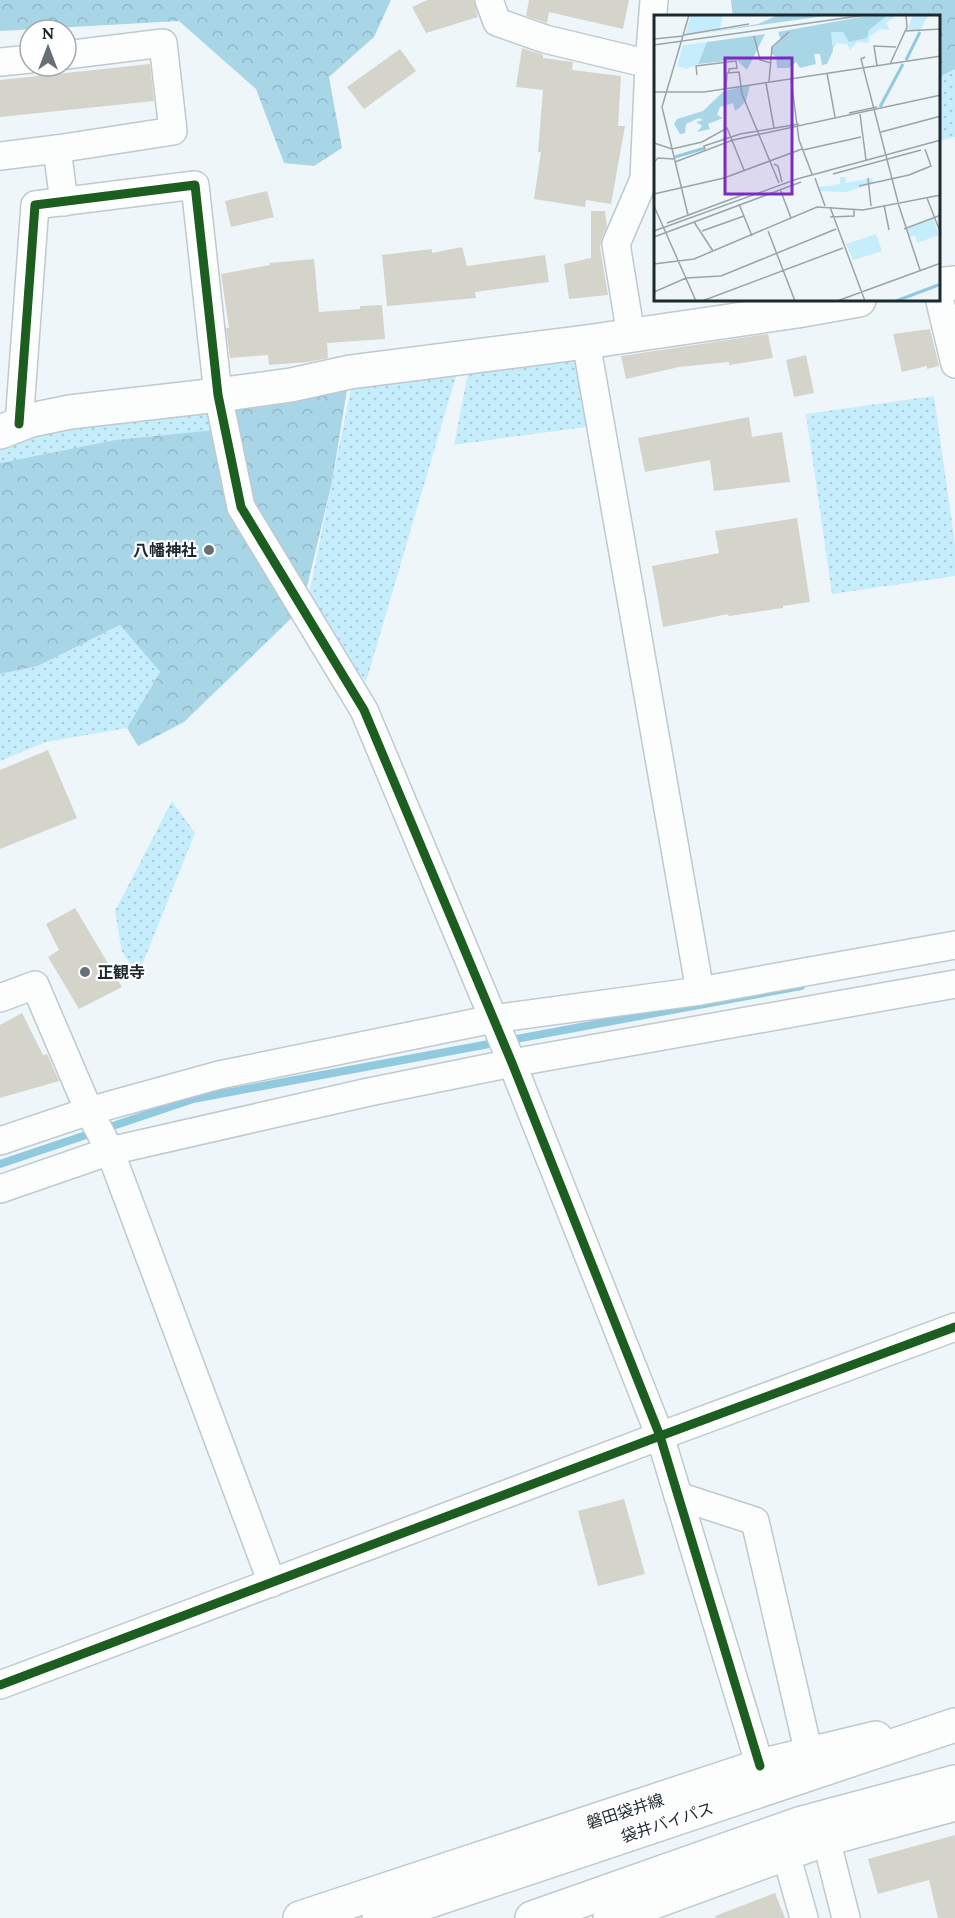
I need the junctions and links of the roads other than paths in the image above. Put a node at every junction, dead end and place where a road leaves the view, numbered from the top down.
1 (489, 0) edge
2 (654, 0) edge
3 (78, 54) edge
4 (18, 60) edge
5 (0, 62) edge
6 (649, 64) junction
7 (57, 149) junction
8 (0, 156) edge
9 (64, 202) junction
10 (955, 283) edge
11 (940, 285) edge
12 (940, 297) edge
13 (847, 302) edge
14 (631, 335) junction
15 (586, 342) junction
16 (955, 364) edge
17 (218, 395) junction
18 (9, 428) edge
19 (955, 945) edge
20 (955, 984) edge
21 (700, 992) junction
22 (0, 998) edge
23 (502, 1039) junction
24 (91, 1115) junction
25 (0, 1141) edge
26 (108, 1147) junction
27 (0, 1189) edge
28 (955, 1328) edge
29 (660, 1436) junction
30 (678, 1496) junction
31 (272, 1583) junction
32 (0, 1685) edge
33 (955, 1718) edge
34 (955, 1725) edge
35 (809, 1754) junction
36 (760, 1766) junction
37 (955, 1782) edge
38 (955, 1804) edge
39 (826, 1839) junction
40 (786, 1854) junction
41 (300, 1918) edge
42 (379, 1918) edge
43 (532, 1918) edge
44 (610, 1918) edge
45 (804, 1918) edge
46 (846, 1918) edge

1 - 6 street
2 - 6 street
3 - 7 street
4 - 5 street
6 - 14 street
7 - 8 street
7 - 9 street
9 - 17 street
9 - 18 street
10 - 11 main road
12 - 16 street
13 - 14 main road
14 - 15 main road
15 - 17 main road
15 - 21 street
17 - 18 main road
17 - 23 street
19 - 21 street
20 - 23 street
21 - 23 street
22 - 24 street
23 - 24 street
23 - 26 street
23 - 29 street
24 - 25 street
24 - 26 street
26 - 27 street
26 - 31 street
28 - 29 street
29 - 30 street
29 - 31 street
30 - 35 street
30 - 36 street
31 - 32 street
33 - 35 main road, 磐田袋井線
34 - 42 main road, 袋井バイパス
35 - 36 main road, 磐田袋井線
36 - 41 main road, 磐田袋井線
37 - 43 main road
38 - 39 main road
39 - 40 main road
39 - 46 street
40 - 44 main road
40 - 45 street

